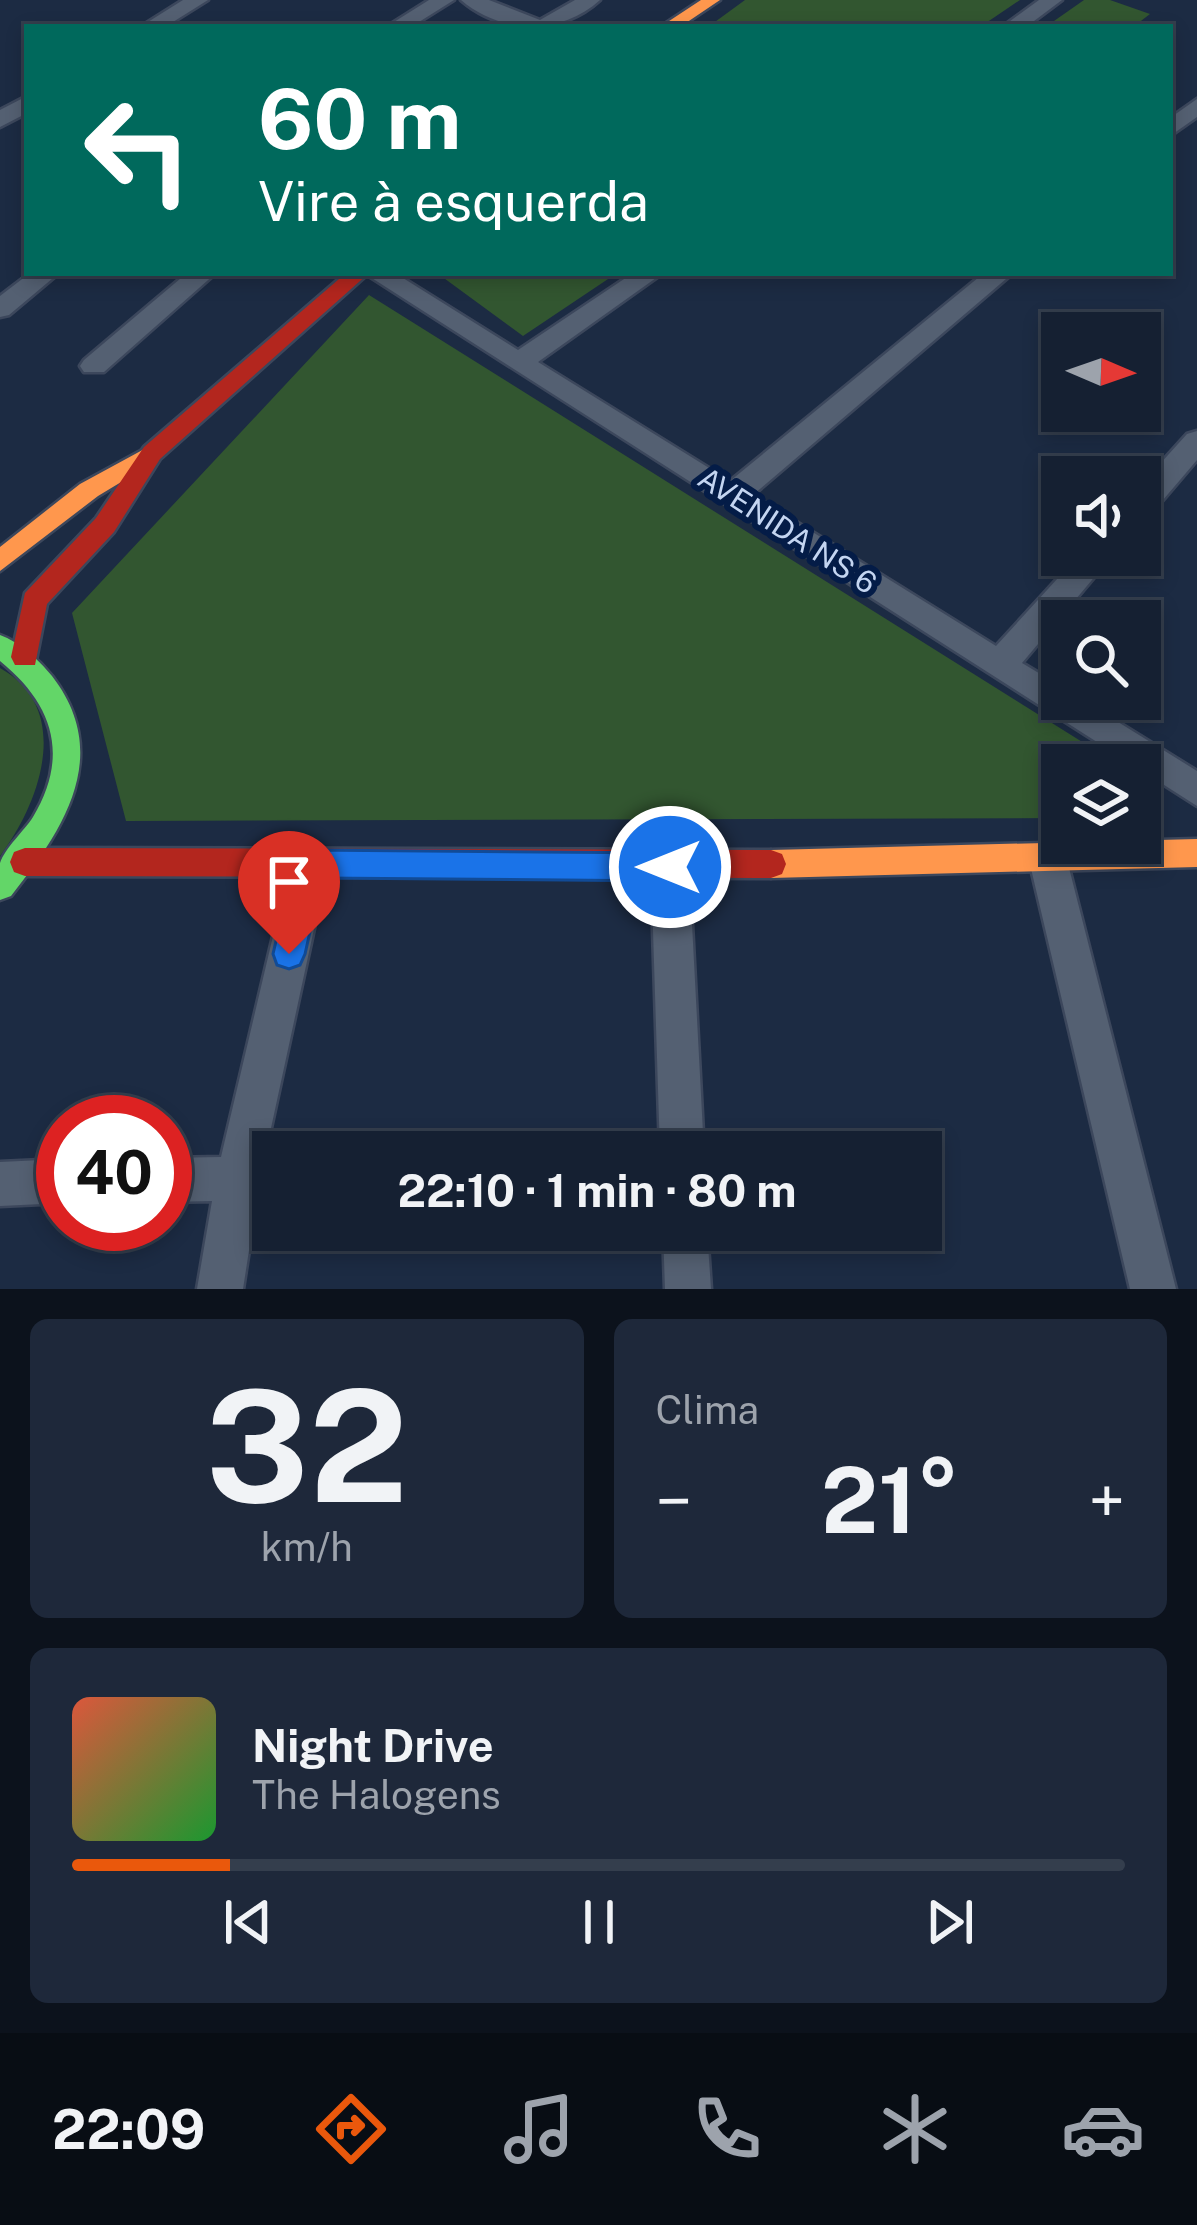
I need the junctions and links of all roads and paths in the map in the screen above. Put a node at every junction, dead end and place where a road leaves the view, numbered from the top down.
1 (444, 0) edge
2 (471, 0) edge
3 (590, 0) edge
4 (712, 0) edge
5 (1052, 0) edge
6 (182, 3) edge
7 (154, 24) edge
8 (402, 24) edge
9 (532, 24) edge
10 (546, 24) edge
11 (673, 24) edge
12 (1016, 24) edge
13 (1197, 106) edge
14 (1173, 126) edge
15 (42, 276) edge
16 (199, 276) edge
17 (356, 276) edge
18 (382, 276) edge
19 (646, 276) edge
20 (996, 276) edge
21 (0, 309) edge
22 (520, 361) junction
23 (94, 366) dead end
24 (1197, 441) edge
25 (152, 453) junction
26 (1161, 482) edge
27 (733, 495) junction
28 (0, 561) edge
29 (1078, 576) edge
30 (13, 651) edge
31 (1000, 665) junction
32 (1197, 790) edge
33 (1197, 853) edge
34 (1161, 855) edge
35 (1041, 860) edge
36 (25, 862) junction
37 (309, 864) junction
38 (1049, 864) edge
39 (670, 867) junction
40 (0, 886) edge
41 (681, 1131) edge
42 (238, 1179) junction
43 (192, 1180) edge
44 (36, 1182) edge
45 (0, 1184) edge
46 (687, 1251) edge
47 (220, 1289) edge
48 (688, 1289) edge
49 (1153, 1289) edge

1 - 8 street
2 - 9 street
3 - 10 street
4 - 11 street
5 - 12 street
6 - 7 street
13 - 14 street
15 - 21 street
16 - 23 street
17 - 25 street
18 - 22 street, AVENIDA NS 6
19 - 22 street
20 - 27 street
22 - 27 street, AVENIDA NS 6
24 - 26 street
25 - 28 street
25 - 30 street
27 - 31 street, AVENIDA NS 6
29 - 31 street
30 - 36 street
31 - 32 street, AVENIDA NS 6
33 - 34 street
35 - 39 street
36 - 37 street
36 - 40 street
37 - 39 street
37 - 42 street
38 - 49 street
39 - 41 street
42 - 43 street
42 - 47 street
44 - 45 street
46 - 48 street

